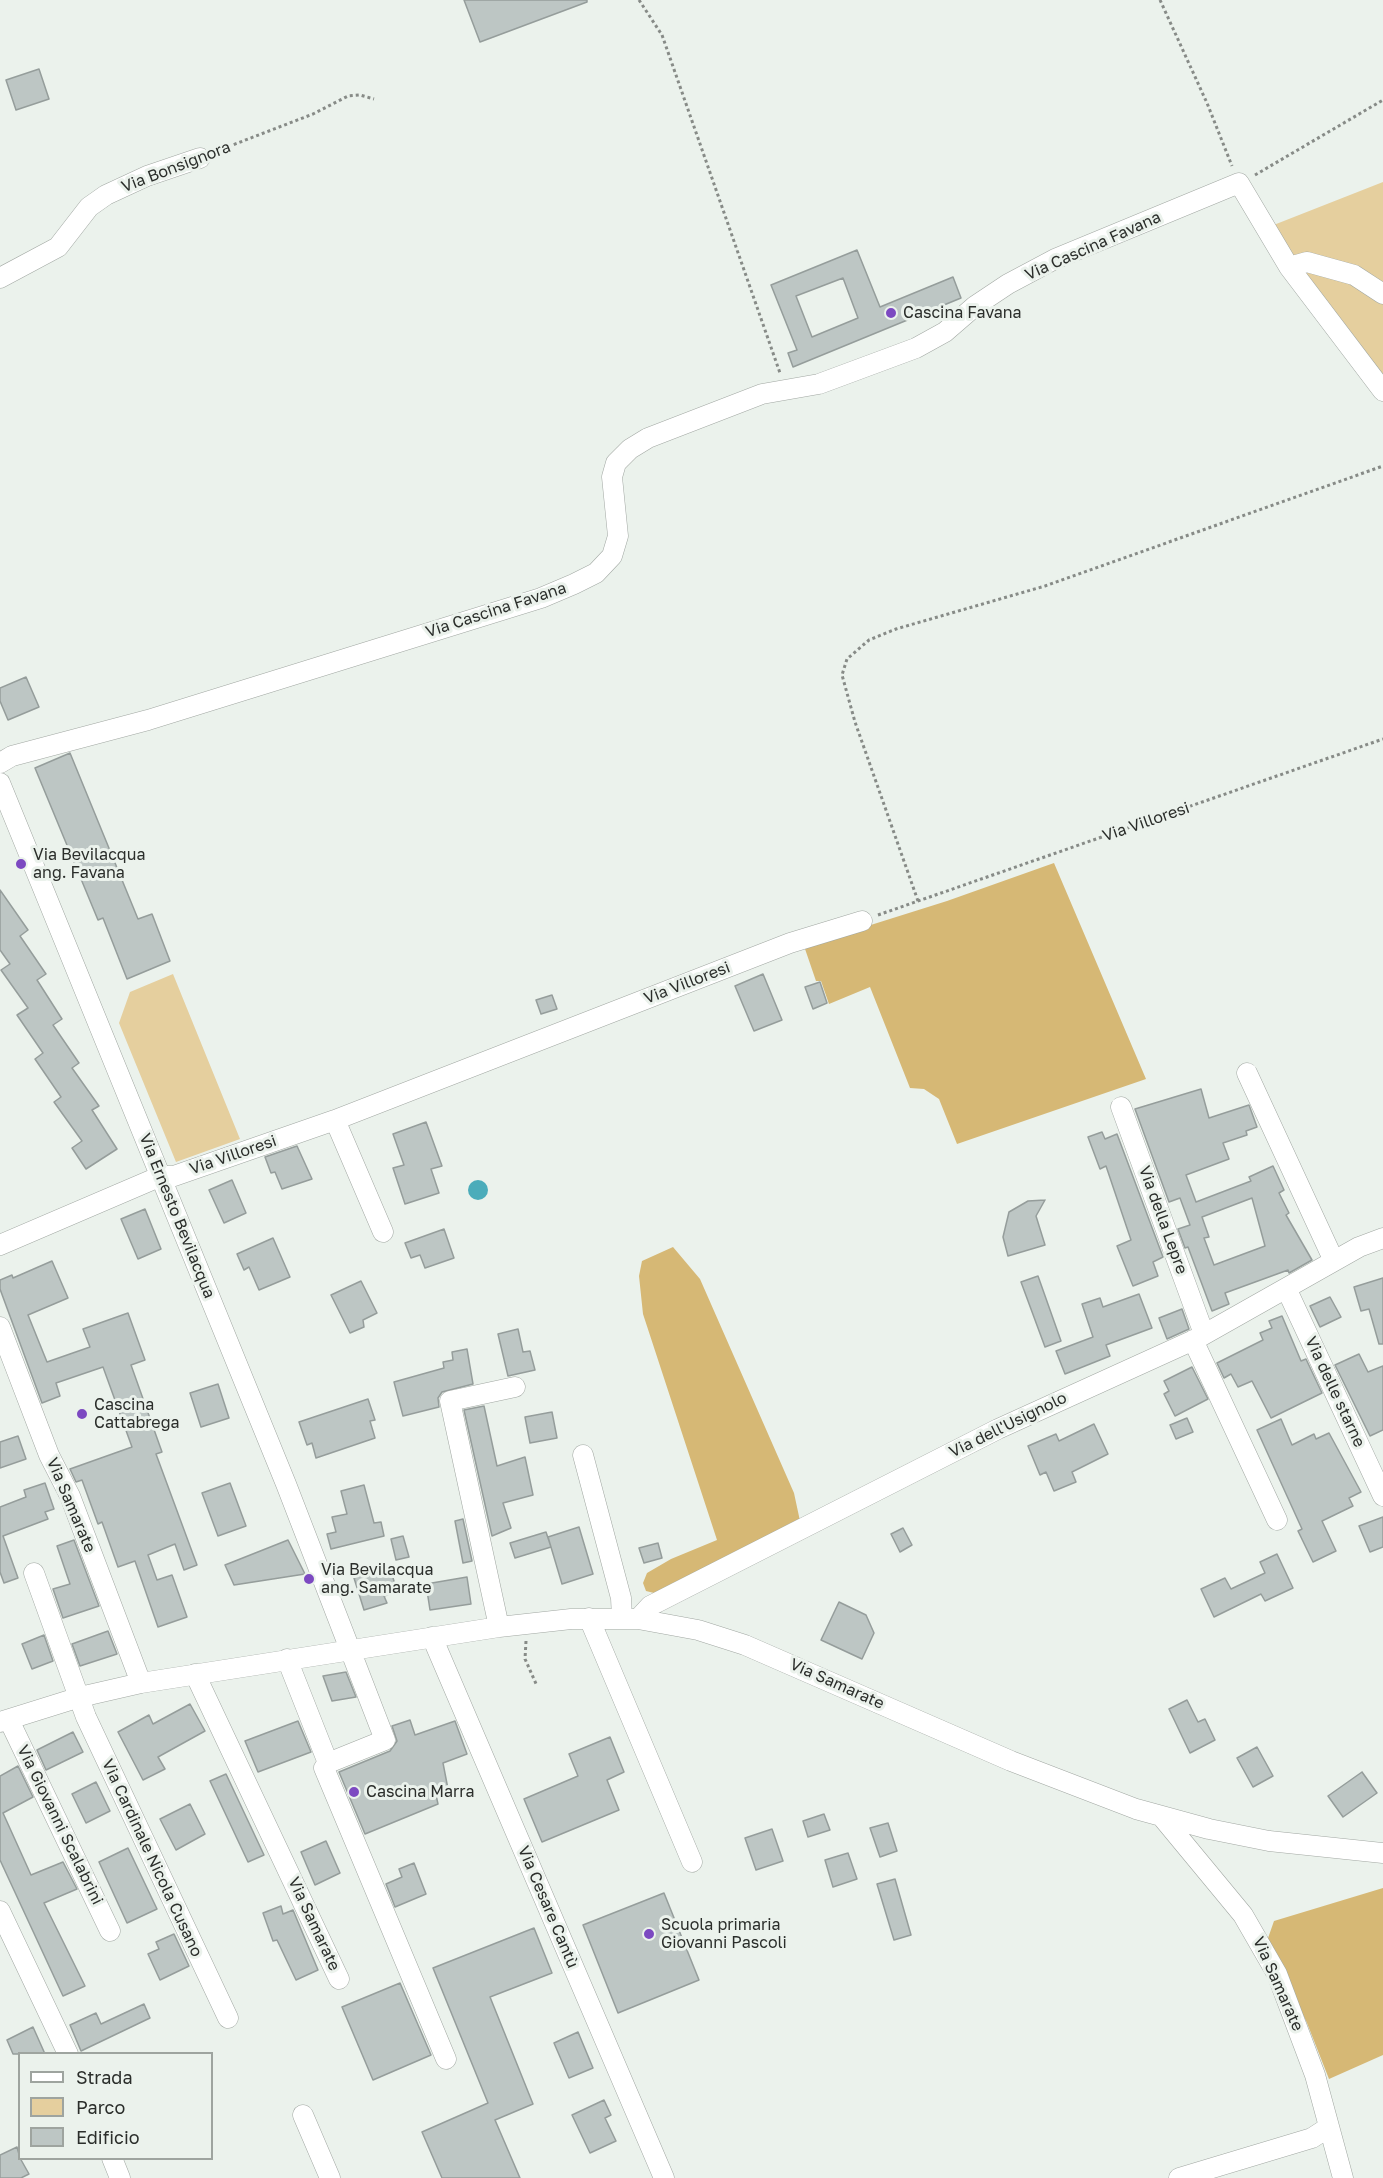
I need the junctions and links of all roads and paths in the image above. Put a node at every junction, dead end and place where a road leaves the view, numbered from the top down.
1 (639, 0) edge
2 (1160, 0) edge
3 (374, 99) dead end
4 (1383, 100) edge
5 (200, 158) joint
6 (1239, 183) junction
7 (1289, 267) junction
8 (0, 278) edge
9 (1383, 294) edge
10 (785, 389) junction
11 (1383, 391) edge
12 (1383, 466) edge
13 (1383, 739) edge
14 (0, 763) edge
15 (0, 783) edge
16 (918, 901) junction
17 (862, 921) joint
18 (1247, 1073) dead end
19 (1121, 1107) dead end
20 (335, 1120) junction
21 (160, 1176) junction
22 (383, 1232) dead end
23 (1383, 1238) edge
24 (0, 1245) edge
25 (1334, 1261) junction
26 (1286, 1288) junction
27 (0, 1327) edge
28 (1199, 1337) junction
29 (515, 1387) dead end
30 (583, 1455) dead end
31 (1383, 1496) edge
32 (1277, 1520) dead end
33 (34, 1574) dead end
34 (589, 1618) junction
35 (630, 1618) junction
36 (499, 1627) junction
37 (526, 1636) dead end
38 (432, 1637) junction
39 (351, 1650) junction
40 (287, 1659) junction
41 (195, 1674) junction
42 (141, 1683) junction
43 (537, 1686) dead end
44 (80, 1697) junction
45 (4, 1721) edge
46 (328, 1763) junction
47 (1162, 1817) junction
48 (1383, 1853) edge
49 (692, 1862) dead end
50 (0, 1911) edge
51 (110, 1931) dead end
52 (339, 1980) dead end
53 (228, 2018) dead end
54 (67, 2052) edge
55 (446, 2059) dead end
56 (303, 2115) dead end
57 (1329, 2127) junction
58 (113, 2160) edge
59 (120, 2178) edge
60 (330, 2178) edge
61 (664, 2178) edge
62 (1179, 2178) edge
63 (1342, 2178) edge

1 - 10 path
2 - 6 path
3 - 5 path, Via Bonsignora
4 - 6 path
5 - 8 street, Via Bonsignora
6 - 7 street
6 - 10 street, Via Cascina Favana
7 - 9 street
7 - 11 street
10 - 14 street, Via Cascina Favana
12 - 16 path
13 - 16 path, Via Villoresi
15 - 21 street, Via Ernesto Bevilacqua
16 - 17 path, Via Villoresi
17 - 20 street, Via Villoresi
18 - 25 street
19 - 28 street, Via della Lepre
20 - 21 street, Via Villoresi
20 - 22 street
21 - 24 street, Via Villoresi
21 - 39 street, Via Ernesto Bevilacqua
23 - 25 street, Via dell'Usignolo
25 - 26 street, Via dell'Usignolo
26 - 28 street, Via dell'Usignolo
26 - 31 street, Via delle starne
27 - 42 street, Via Samarate
28 - 32 street, Via della Lepre
28 - 35 street, Via dell'Usignolo
29 - 36 street
30 - 35 street
33 - 44 street
34 - 35 street, Via Samarate
34 - 36 street, Via Samarate
34 - 49 street
35 - 47 street, Via Samarate
36 - 38 street, Via Samarate
37 - 43 path
38 - 39 street, Via Samarate
38 - 61 street, Via Cesare Cantù
39 - 40 street, Via Samarate
39 - 46 street, Via Ernesto Bevilacqua
40 - 41 street, Via Samarate
40 - 46 street
41 - 42 street, Via Samarate
41 - 52 street, Via Samarate
42 - 44 street, Via Samarate
44 - 45 street, Via Samarate
44 - 53 street, Via Cardinale Nicola Cusano
45 - 51 street, Via Giovanni Scalabrini
46 - 55 street
47 - 48 street, Via Samarate
47 - 57 street, Via Samarate
50 - 54 street
56 - 60 street
57 - 62 street
57 - 63 street, Via Samarate
58 - 59 street

